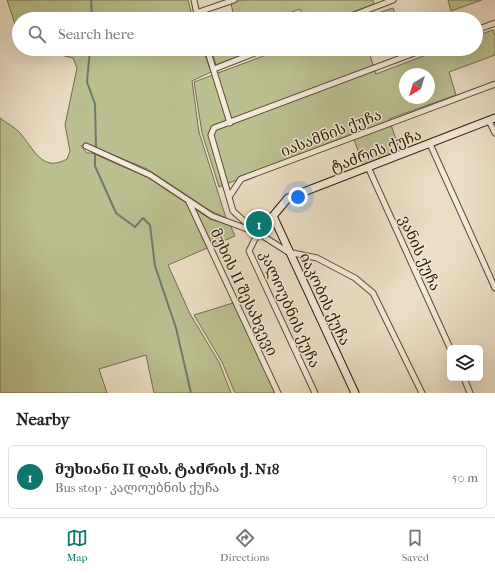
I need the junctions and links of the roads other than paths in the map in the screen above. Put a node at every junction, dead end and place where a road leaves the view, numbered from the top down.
1 (194, 0) edge
2 (234, 0) edge
3 (393, 0) edge
4 (196, 12) edge
5 (199, 12) edge
6 (362, 12) edge
7 (495, 23) edge
8 (483, 27) edge
9 (210, 56) edge
10 (246, 56) edge
11 (407, 56) edge
12 (214, 68) junction
13 (495, 84) edge
14 (492, 119) edge
15 (230, 123) junction
16 (495, 133) edge
17 (430, 144) junction
18 (86, 146) dead end
19 (368, 167) junction
20 (229, 197) junction
21 (189, 202) junction
22 (273, 216) junction
23 (258, 233) junction
24 (288, 252) junction
25 (495, 288) edge
26 (449, 345) edge
27 (465, 381) edge
28 (278, 393) edge
29 (315, 393) edge
30 (356, 393) edge
31 (422, 393) edge
32 (470, 393) edge

1 - 4 street
2 - 5 street
3 - 6 street
7 - 8 street
9 - 12 street
10 - 12 street
11 - 15 street
12 - 15 street
13 - 20 street, იასამნის ქუჩა
14 - 16 street
14 - 17 street, ტაძრის ქუჩა
15 - 20 street
17 - 19 street, ტაძრის ქუჩა
17 - 25 street
18 - 21 street
19 - 22 street, ტაძრის ქუჩა
19 - 26 street, ვანის ქუჩა
20 - 23 street
21 - 23 street
21 - 28 street, მუხის II შესახვევი
22 - 23 street, კალოუბნის ქუჩა
22 - 24 street, იაკობის ქუჩა
23 - 24 street
23 - 29 street, კალოუბნის ქუჩა
24 - 30 street, იაკობის ქუჩა
24 - 31 street
27 - 32 street

